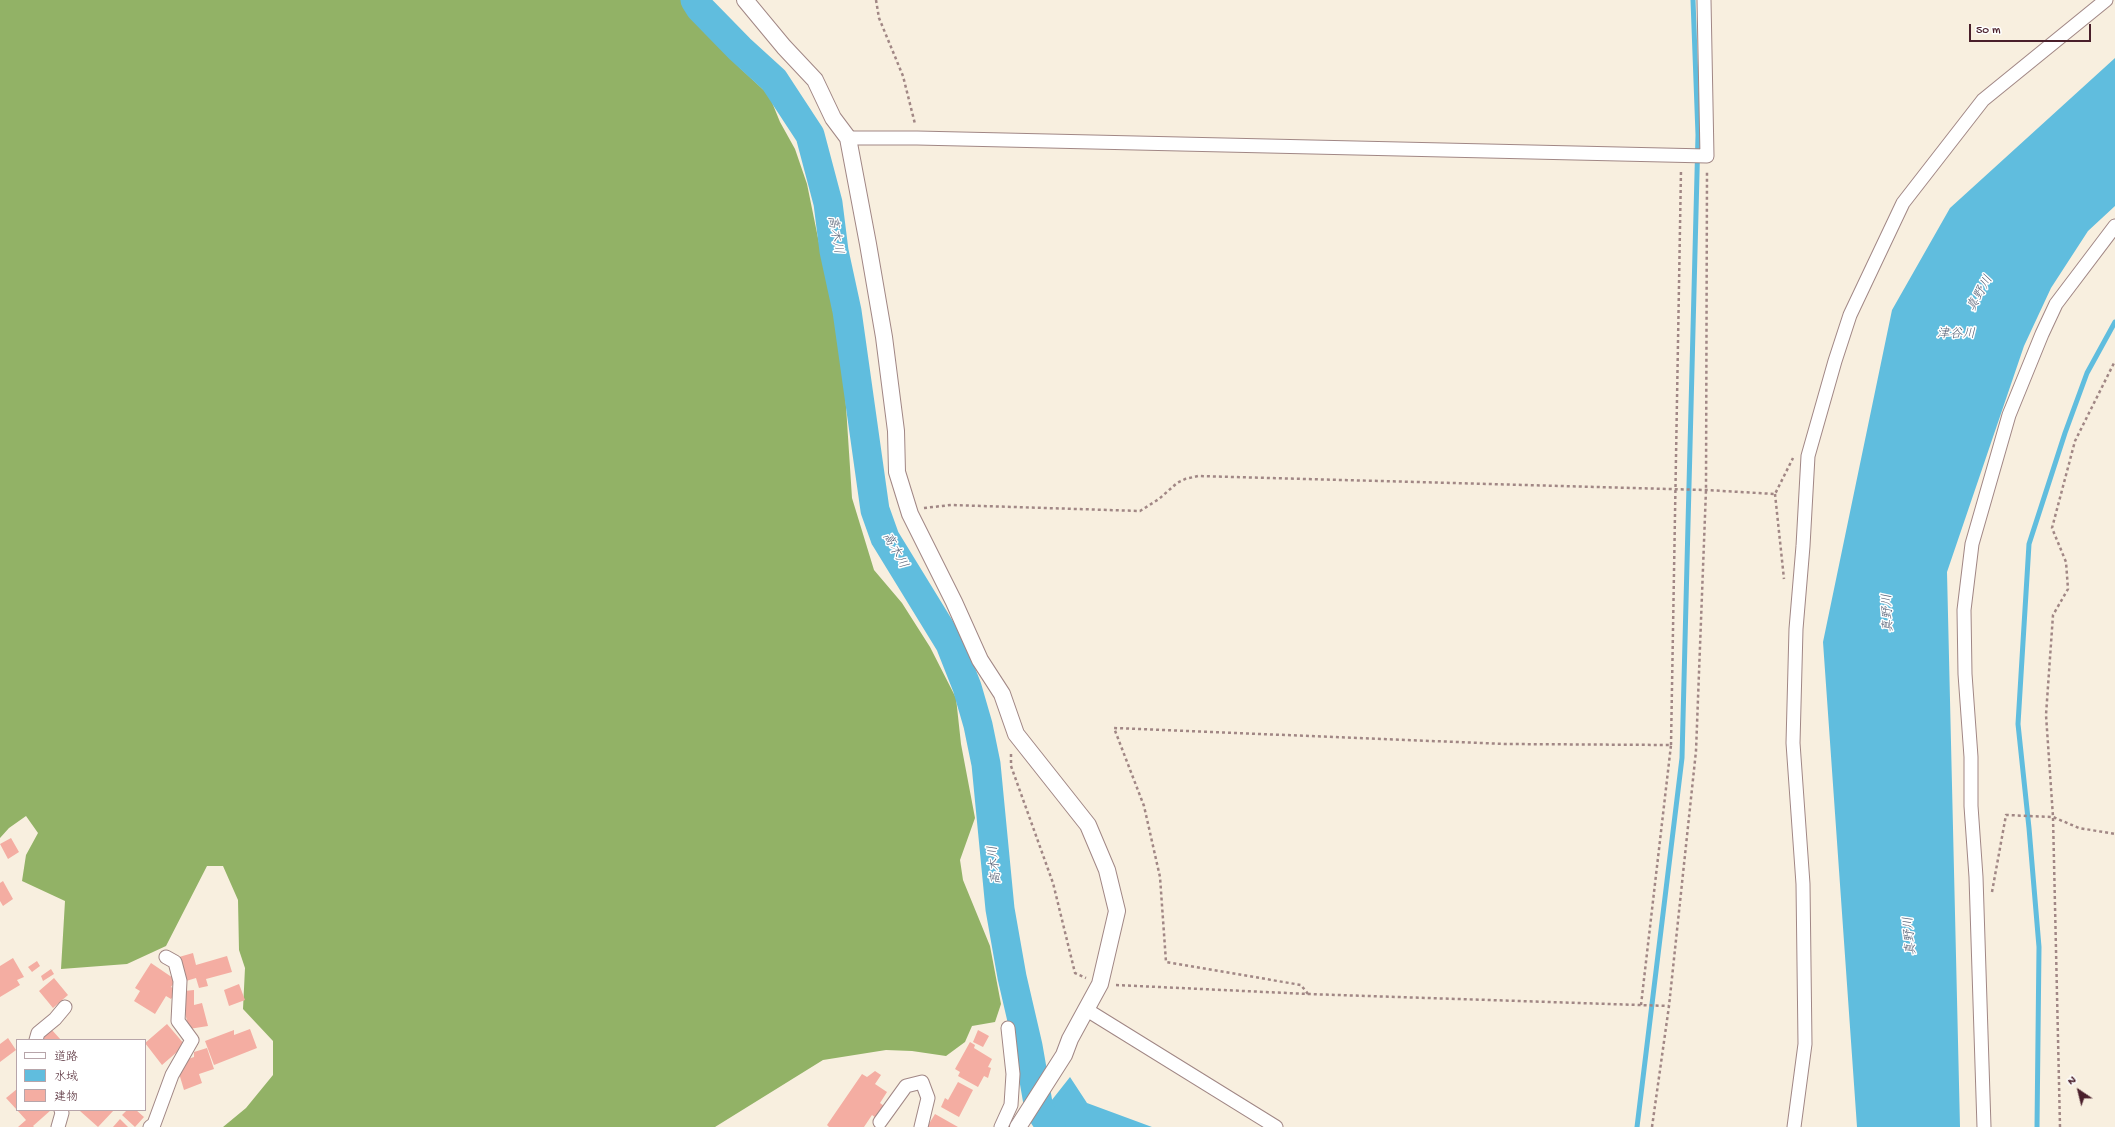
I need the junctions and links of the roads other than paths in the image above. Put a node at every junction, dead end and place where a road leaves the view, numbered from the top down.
1 (745, 0) edge
2 (1704, 0) edge
3 (2106, 0) edge
4 (848, 138) junction
5 (2115, 226) edge
6 (166, 957) dead end
7 (65, 1007) dead end
8 (1087, 1010) junction
9 (1008, 1028) dead end
10 (36, 1039) edge
11 (61, 1111) edge
12 (880, 1122) dead end
13 (58, 1127) edge
14 (150, 1127) edge
15 (921, 1127) edge
16 (1001, 1127) edge
17 (1018, 1127) edge
18 (1276, 1127) edge
19 (1794, 1127) edge
20 (1984, 1127) edge

1 - 4 street
2 - 4 street
3 - 19 street
4 - 8 street
5 - 20 street
6 - 14 street
7 - 10 street
8 - 17 street
8 - 18 street
9 - 16 street
11 - 13 street
12 - 15 street

